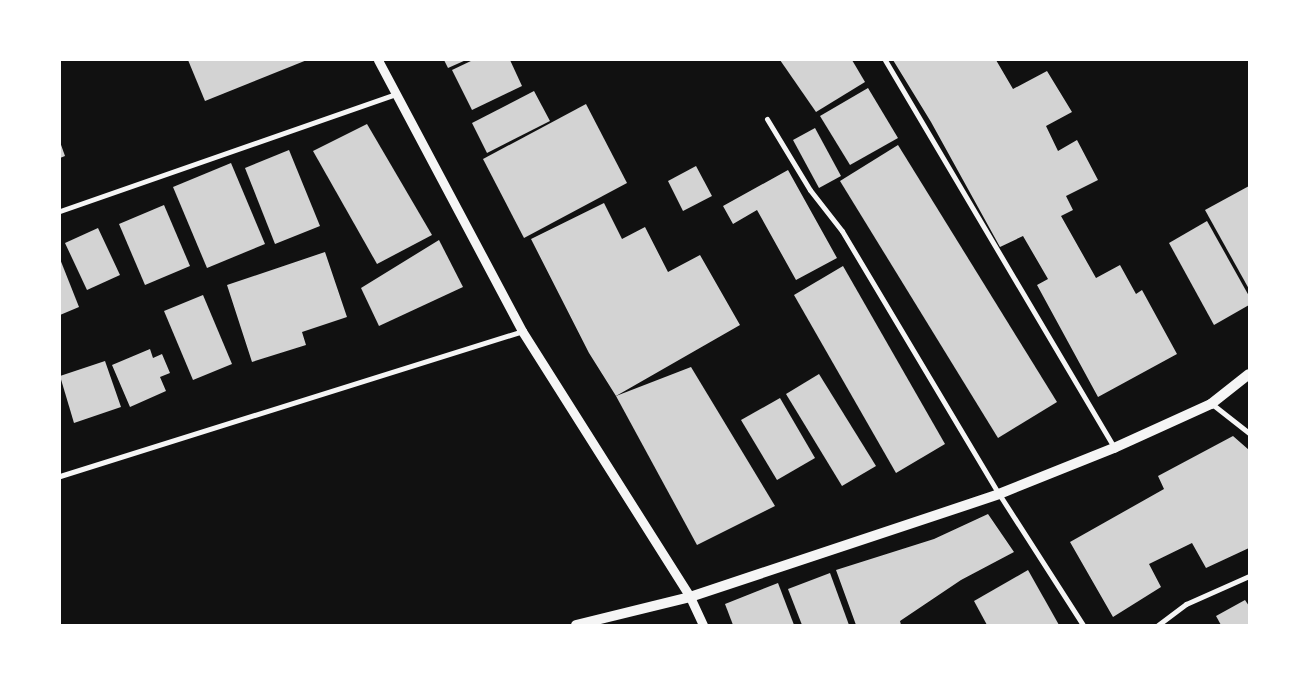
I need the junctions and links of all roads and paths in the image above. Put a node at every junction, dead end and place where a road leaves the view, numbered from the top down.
1 (378, 60) edge
2 (885, 60) edge
3 (397, 94) junction
4 (767, 119) dead end
5 (60, 211) edge
6 (522, 331) junction
7 (1249, 374) edge
8 (1211, 404) junction
9 (1249, 433) edge
10 (1114, 448) junction
11 (60, 476) edge
12 (999, 494) junction
13 (1249, 576) edge
14 (690, 597) junction
15 (576, 625) edge
16 (703, 625) edge
17 (1083, 625) edge
18 (1158, 625) edge

1 - 3 street
2 - 10 street
3 - 5 street
3 - 6 street
4 - 12 street
6 - 11 street
6 - 14 street
7 - 8 main road
8 - 9 street
8 - 10 main road
10 - 12 main road
12 - 14 main road
12 - 17 street
13 - 18 street
14 - 15 main road
14 - 16 street

